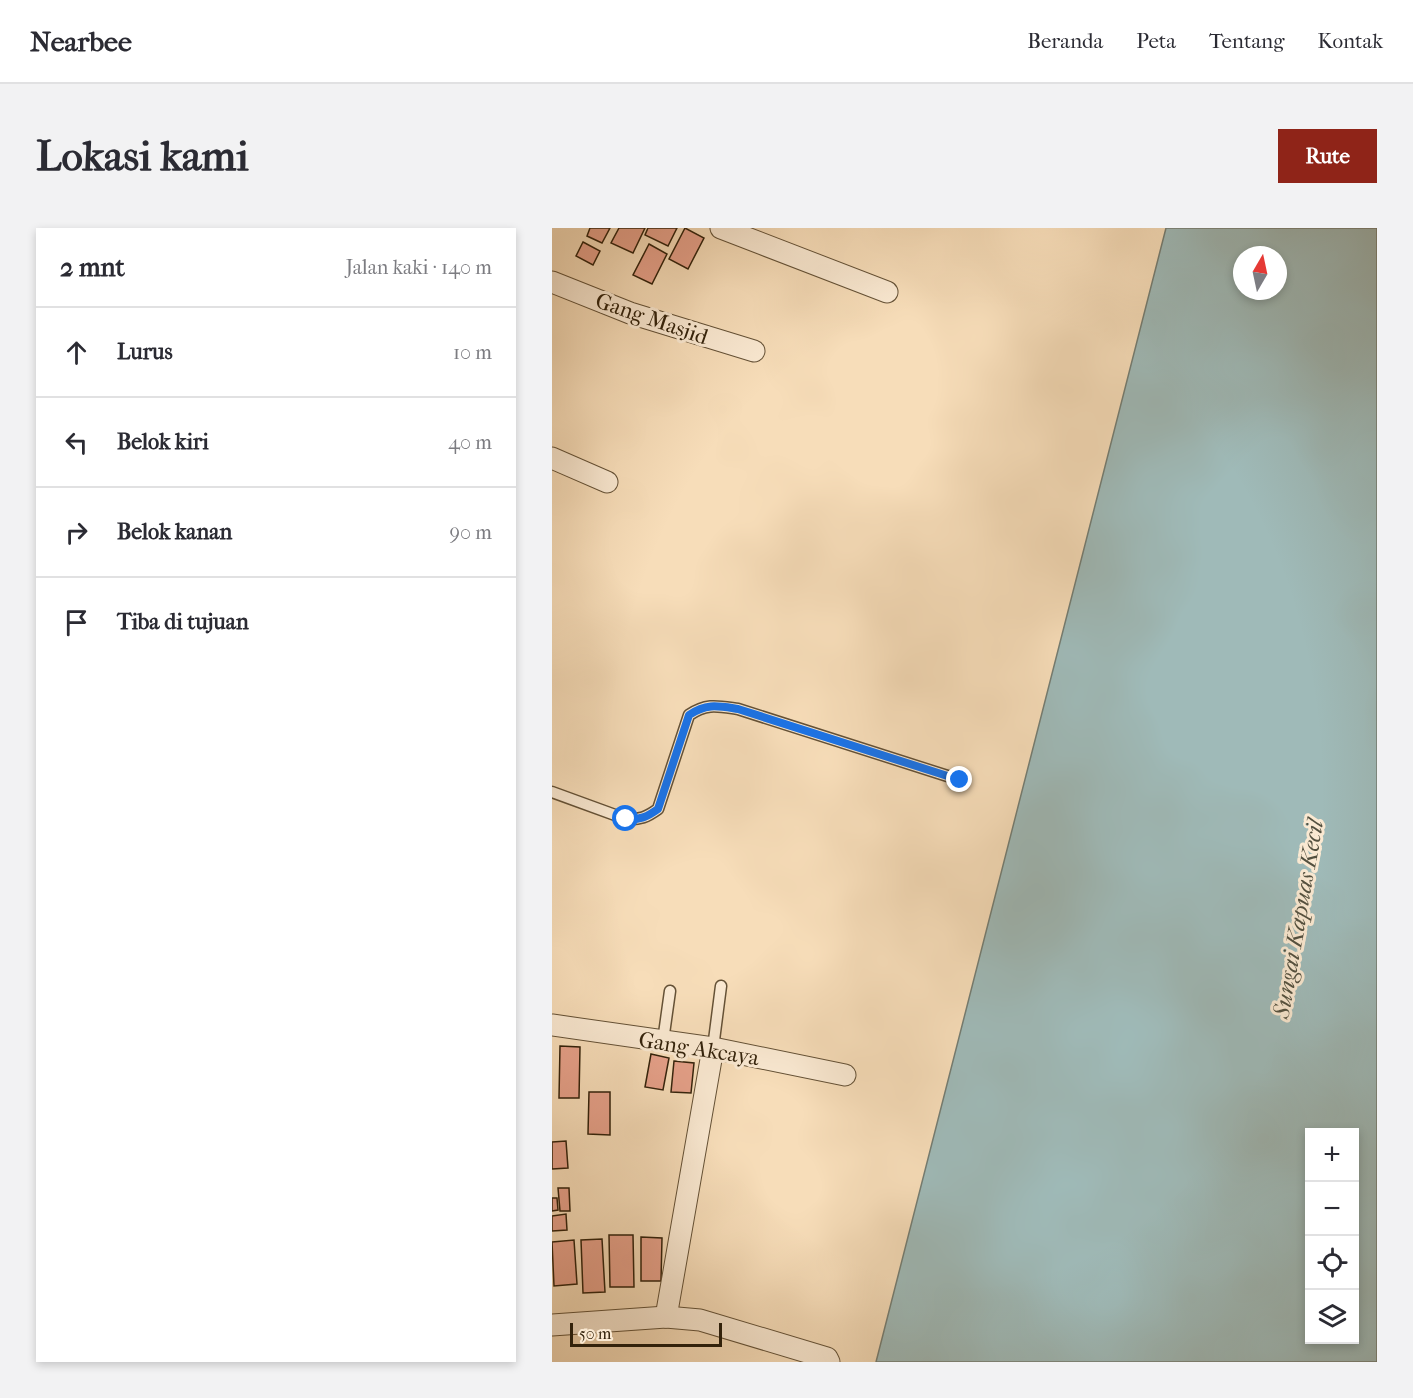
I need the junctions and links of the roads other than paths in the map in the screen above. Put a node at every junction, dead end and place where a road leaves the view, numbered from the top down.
1 (721, 228) edge
2 (552, 282) edge
3 (887, 292) dead end
4 (754, 351) dead end
5 (552, 458) edge
6 (607, 482) dead end
7 (960, 780) dead end
8 (552, 792) edge
9 (721, 986) dead end
10 (670, 991) dead end
11 (552, 1025) edge
12 (663, 1041) junction
13 (713, 1048) junction
14 (845, 1075) dead end
15 (666, 1317) junction
16 (552, 1325) edge
17 (829, 1362) edge

1 - 3 street
2 - 4 street, Gang Masjid
5 - 6 street
7 - 8 lane
9 - 13 lane
10 - 12 lane
11 - 12 street, Gang Akcaya
12 - 13 street, Gang Akcaya
13 - 14 street, Gang Akcaya
13 - 15 street
15 - 16 street
15 - 17 street

